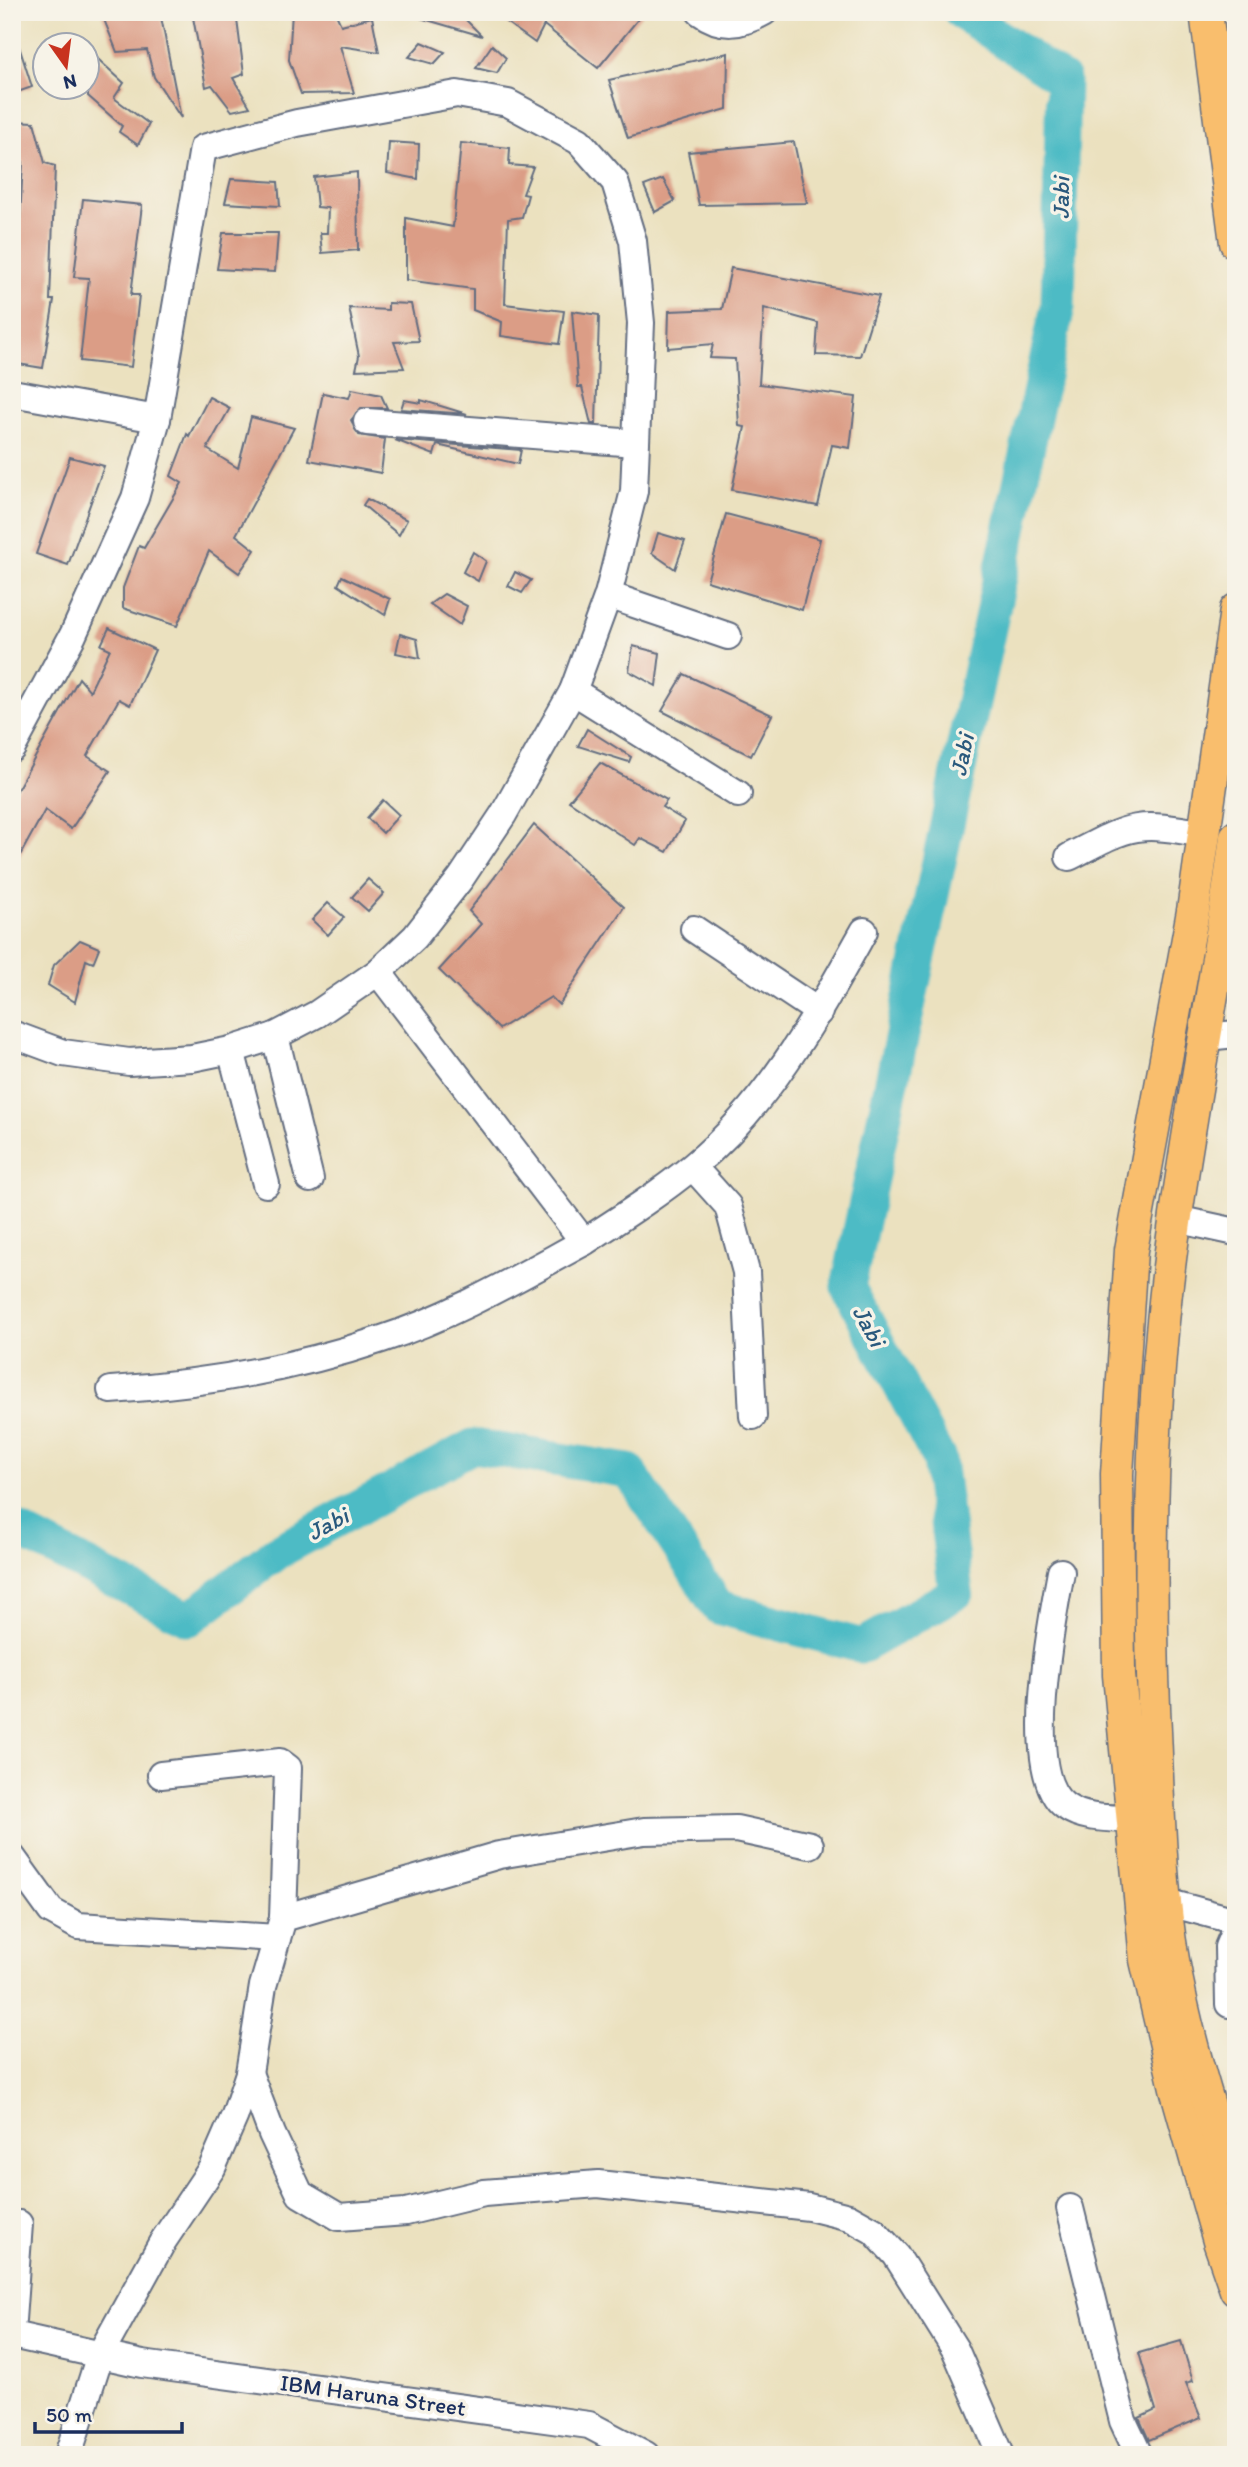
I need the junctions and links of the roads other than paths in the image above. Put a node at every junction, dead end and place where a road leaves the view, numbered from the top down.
1 (700, 12) edge
2 (764, 12) edge
3 (1206, 12) edge
4 (1236, 243) edge
5 (12, 393) edge
6 (157, 419) junction
7 (367, 422) dead end
8 (635, 443) junction
9 (608, 594) junction
10 (1236, 610) edge
11 (728, 636) dead end
12 (573, 691) junction
13 (12, 748) edge
14 (738, 794) dead end
15 (1204, 834) junction
16 (1236, 837) edge
17 (1069, 857) dead end
18 (694, 929) dead end
19 (864, 931) dead end
20 (379, 972) junction
21 (819, 1012) junction
22 (12, 1034) edge
23 (1221, 1035) edge
24 (275, 1036) junction
25 (231, 1051) junction
26 (693, 1167) junction
27 (310, 1179) dead end
28 (266, 1184) dead end
29 (1176, 1219) junction
30 (1236, 1232) edge
31 (584, 1242) junction
32 (111, 1390) dead end
33 (753, 1416) dead end
34 (1061, 1573) dead end
35 (161, 1775) dead end
36 (1133, 1819) junction
37 (810, 1845) dead end
38 (12, 1857) edge
39 (1157, 1896) junction
40 (1236, 1922) edge
41 (280, 1928) junction
42 (1236, 1928) edge
43 (1229, 2004) dead end
44 (249, 2073) junction
45 (1236, 2193) edge
46 (1070, 2208) dead end
47 (19, 2224) dead end
48 (1236, 2290) edge
49 (12, 2320) edge
50 (12, 2335) edge
51 (100, 2355) junction
52 (68, 2455) edge
53 (646, 2455) edge
54 (1001, 2455) edge
55 (1139, 2455) edge

1 - 2 street
3 - 4 main road
5 - 6 street
6 - 8 street
6 - 13 street
7 - 8 street
8 - 9 street
9 - 11 street
9 - 12 street
10 - 15 main road
12 - 14 street
12 - 20 street
15 - 17 street
15 - 36 main road
16 - 23 main road
18 - 21 street
19 - 21 street
20 - 24 street
20 - 31 street
21 - 26 street
22 - 25 street
23 - 29 main road
24 - 25 street
24 - 27 street
25 - 28 street
26 - 31 street
26 - 33 street
29 - 30 street
29 - 39 main road
31 - 32 street
34 - 36 street
35 - 41 street
36 - 39 main road
37 - 41 street
38 - 41 street
39 - 40 street
39 - 45 main road
39 - 48 main road
41 - 44 street
42 - 43 street
44 - 51 street
44 - 54 street
46 - 55 street
47 - 49 street
50 - 51 street, IBM Haruna Street
51 - 52 street
51 - 53 street, IBM Haruna Street

